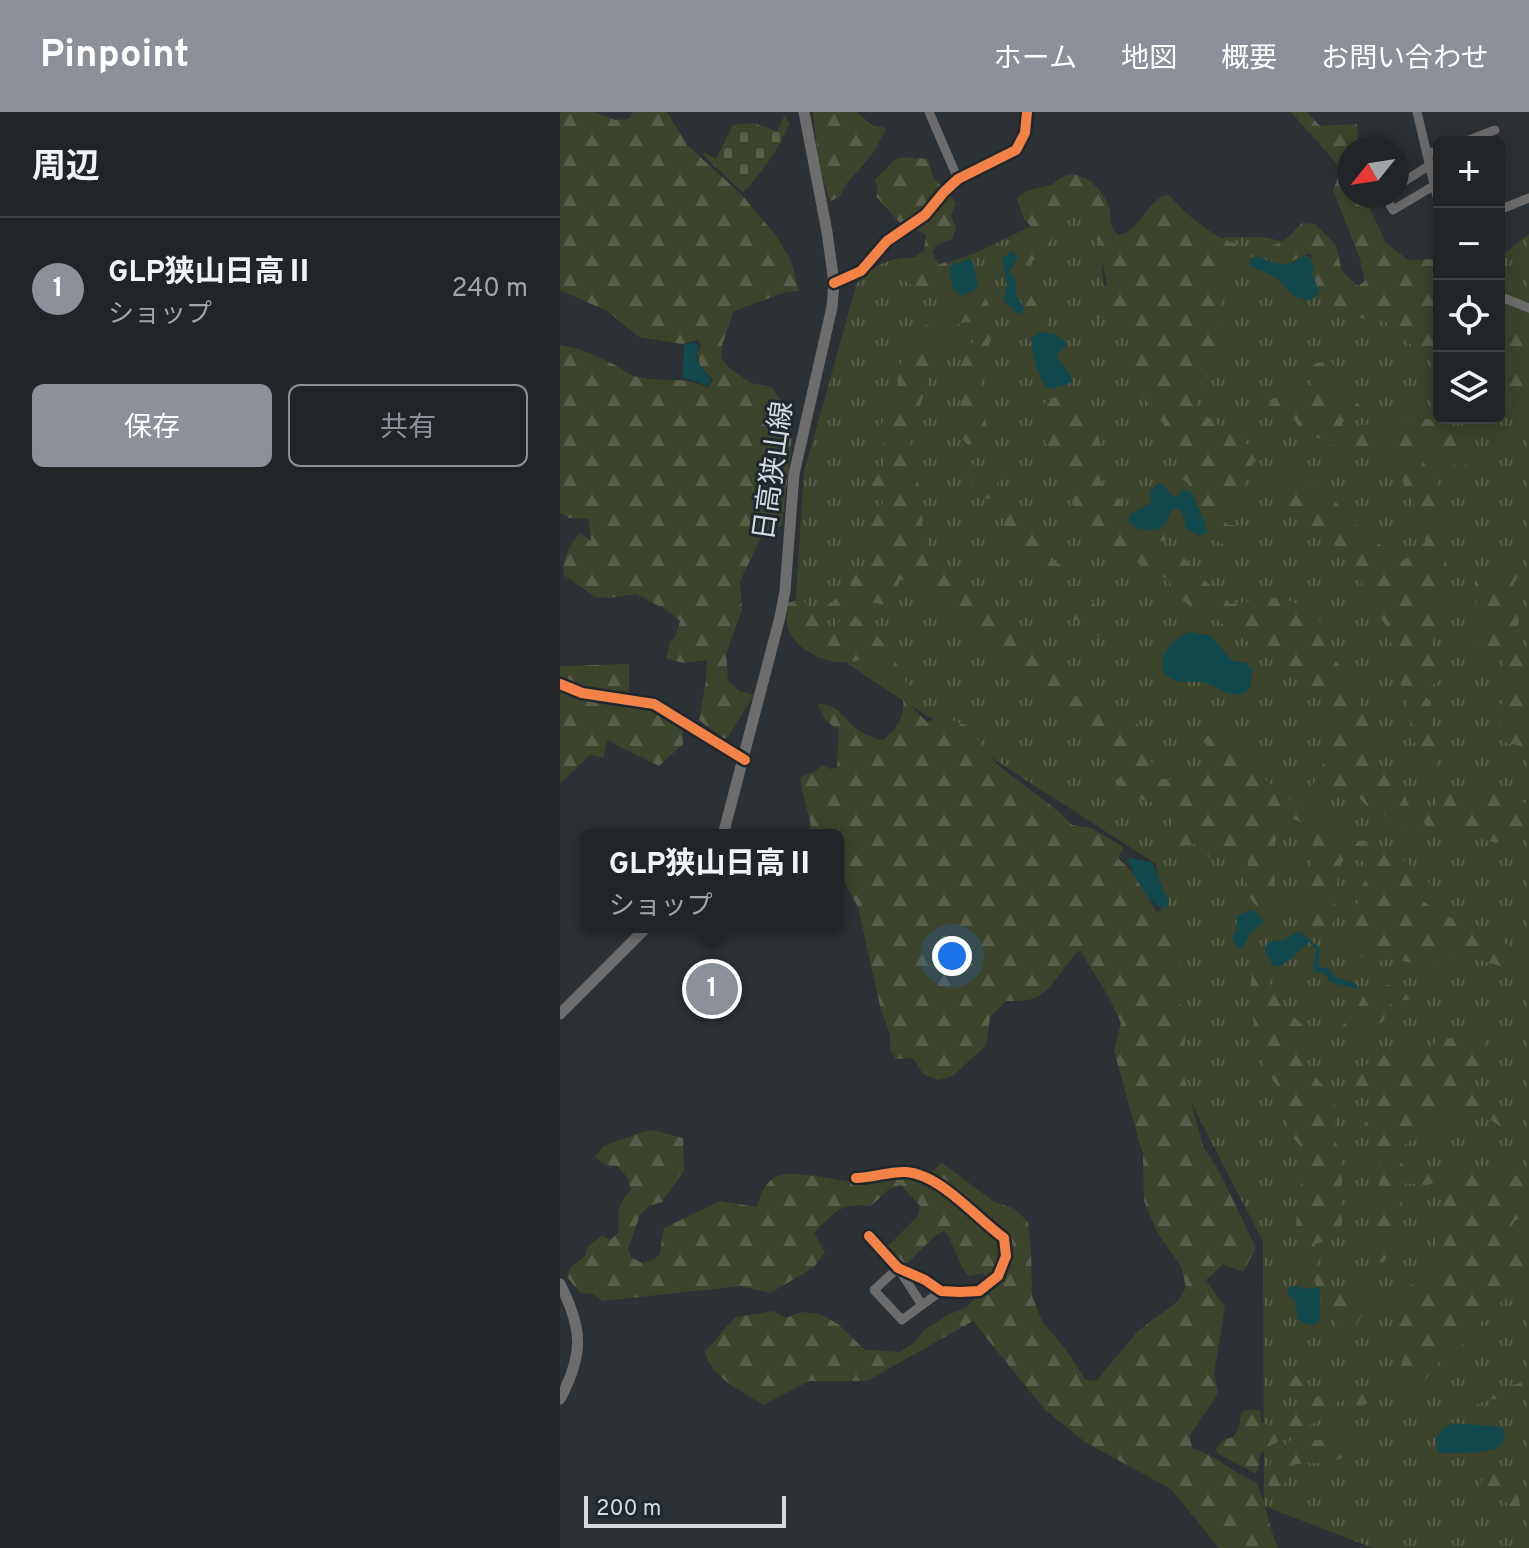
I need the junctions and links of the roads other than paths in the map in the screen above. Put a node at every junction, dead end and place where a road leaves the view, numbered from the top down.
1 (804, 112) edge
2 (929, 112) edge
3 (1027, 112) edge
4 (1417, 112) edge
5 (1495, 130) dead end
6 (1484, 136) edge
7 (1433, 152) edge
8 (1427, 154) junction
9 (1433, 169) edge
10 (958, 179) junction
11 (1409, 180) edge
12 (1433, 186) edge
13 (1529, 198) edge
14 (1409, 200) edge
15 (1504, 208) edge
16 (834, 283) junction
17 (1505, 298) edge
18 (1529, 308) edge
19 (560, 684) edge
20 (745, 760) junction
21 (725, 829) edge
22 (641, 933) edge
23 (560, 1014) edge
24 (856, 1178) dead end
25 (869, 1236) dead end
26 (898, 1268) junction
27 (921, 1278) junction
28 (560, 1284) edge
29 (910, 1287) junction
30 (941, 1291) junction
31 (922, 1305) junction
32 (560, 1399) edge

1 - 16 main road, 日高狭山線
2 - 10 street
3 - 10 street
4 - 8 street
5 - 6 street
7 - 8 street
8 - 9 street
9 - 11 street
10 - 16 street
12 - 14 street
13 - 15 street
16 - 20 main road, 日高狭山線
17 - 18 street
19 - 20 street
20 - 21 main road, 日高狭山線
22 - 23 main road
24 - 30 street
25 - 26 street
26 - 27 street
26 - 29 street
26 - 31 street
27 - 29 street
27 - 30 street
28 - 32 main road
29 - 31 street
30 - 31 street

